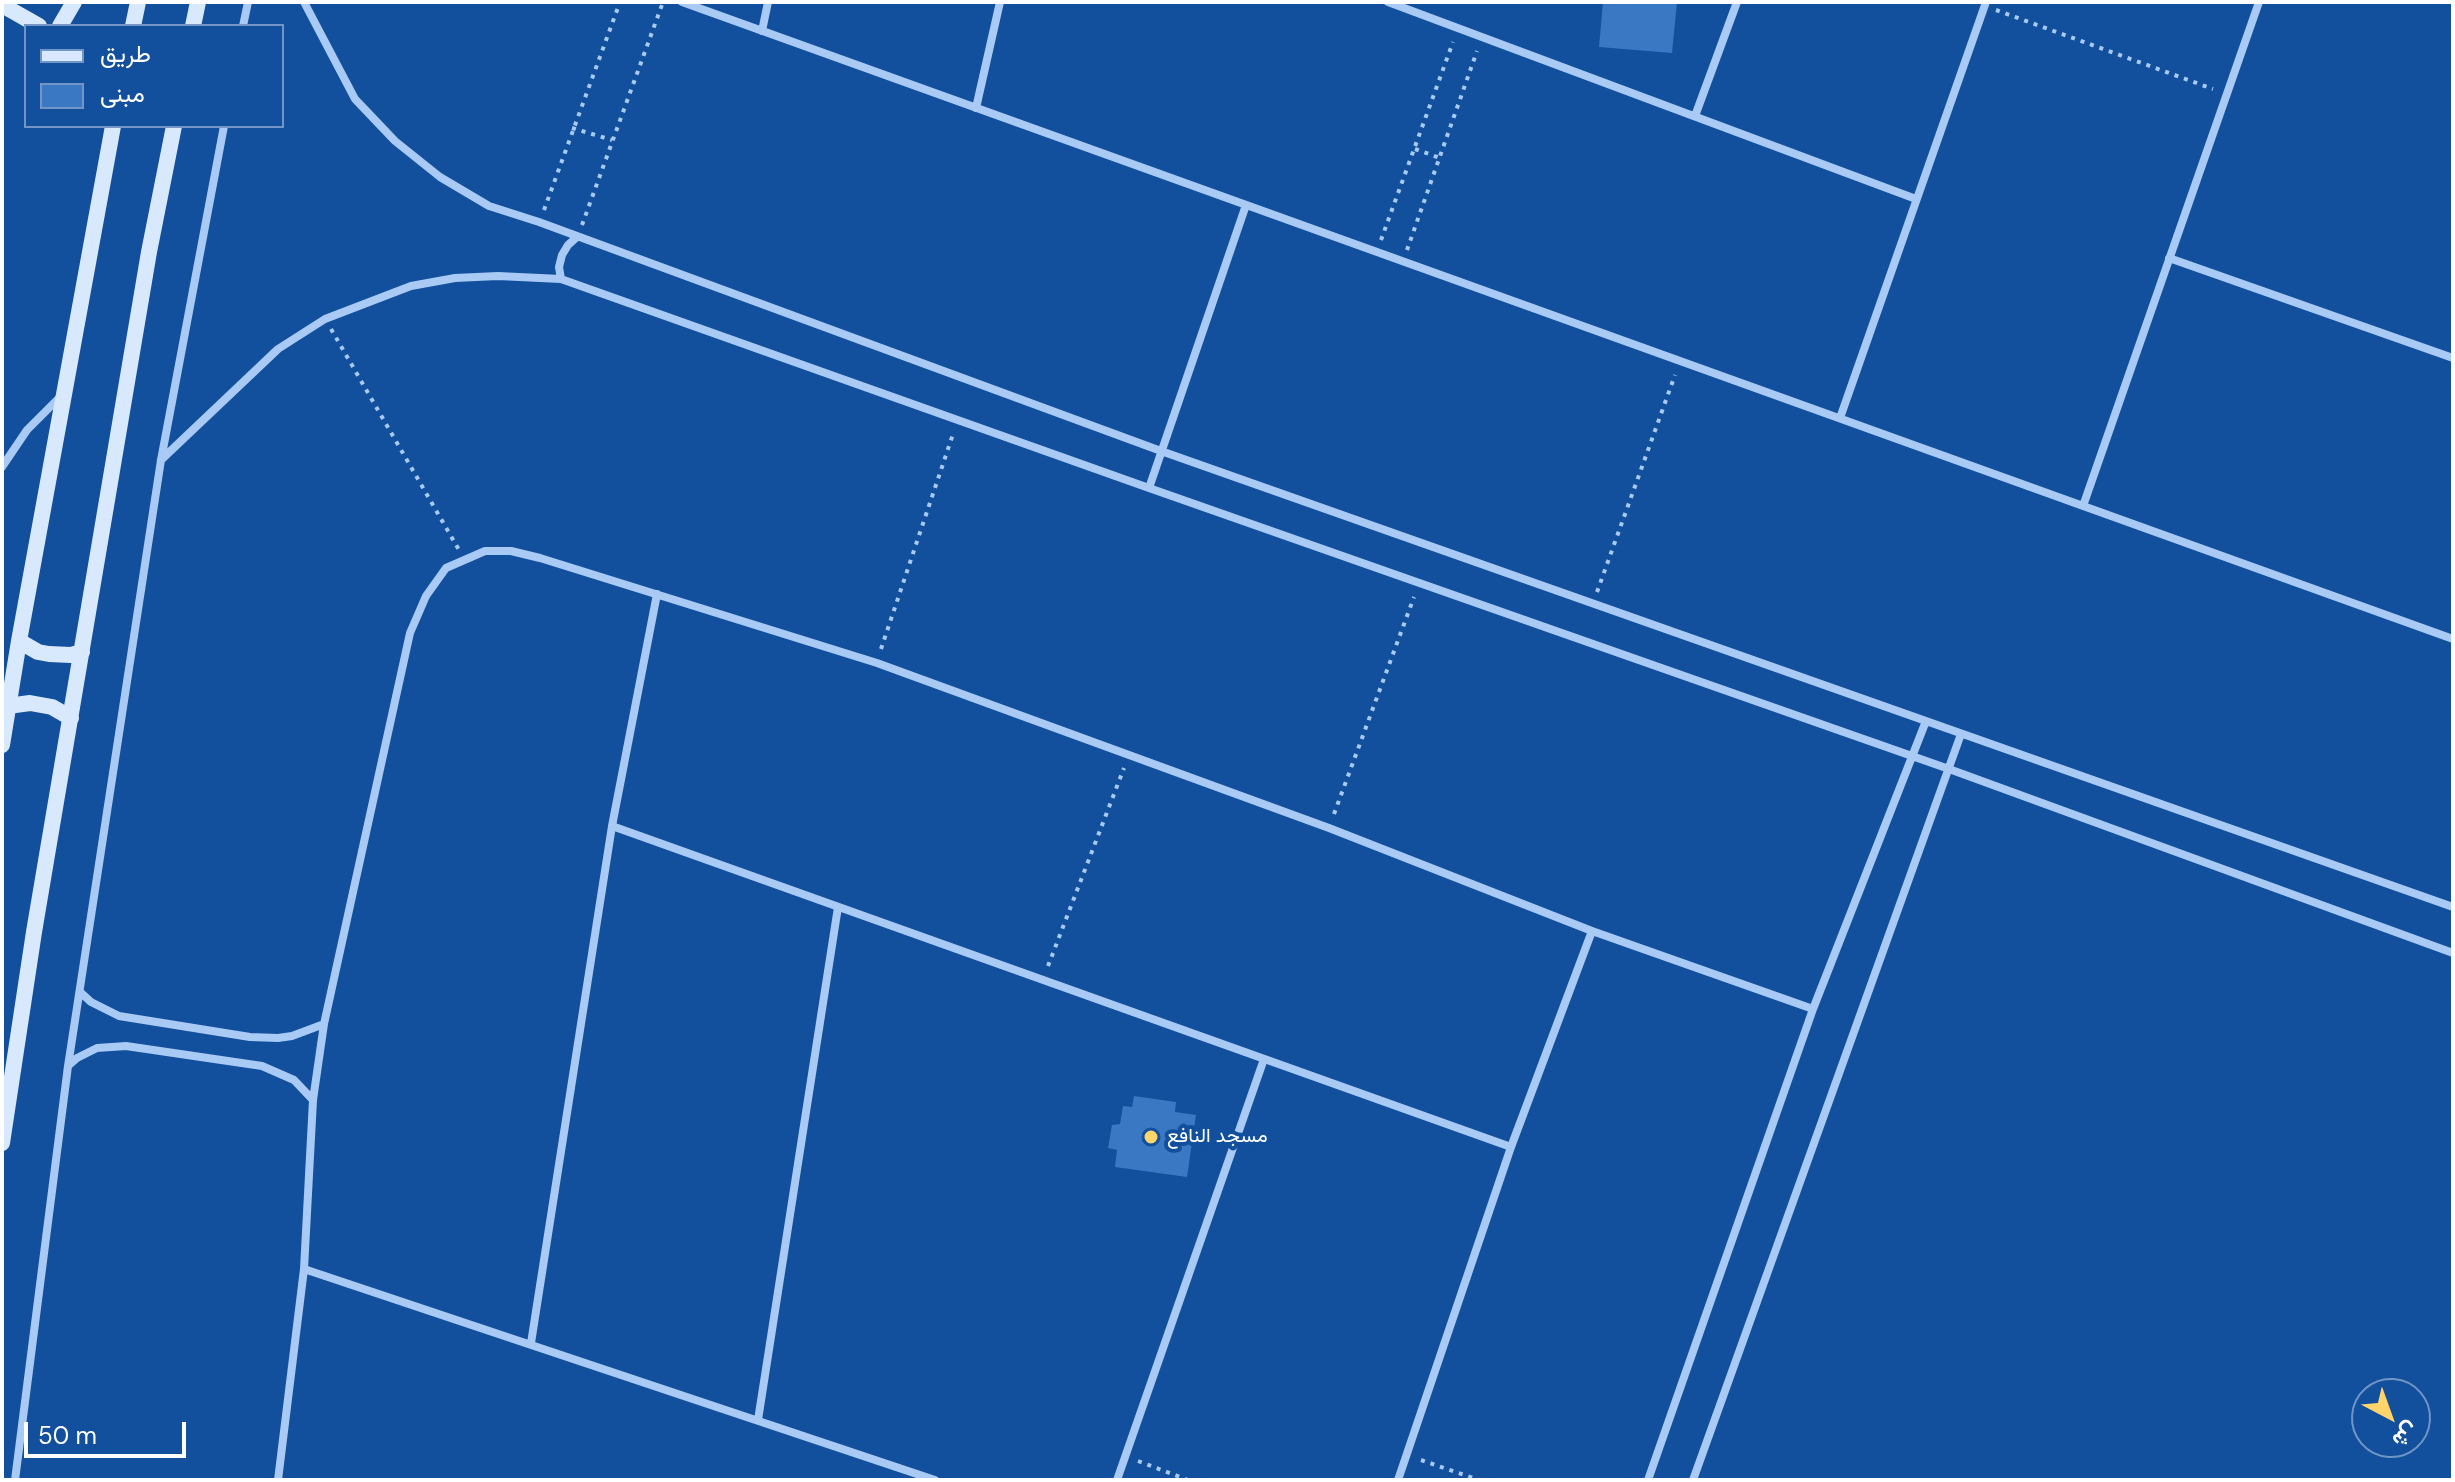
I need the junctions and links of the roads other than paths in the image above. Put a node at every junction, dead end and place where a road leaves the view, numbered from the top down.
1 (74, 2) edge
2 (138, 2) edge
3 (198, 2) edge
4 (248, 2) edge
5 (304, 2) edge
6 (682, 2) edge
7 (768, 2) edge
8 (1000, 2) edge
9 (1388, 2) edge
10 (1737, 2) edge
11 (2259, 2) edge
12 (1985, 4) edge
13 (2, 5) edge
14 (35, 24) edge
15 (61, 24) edge
16 (133, 24) edge
17 (193, 24) edge
18 (243, 24) edge
19 (762, 31) junction
20 (976, 108) junction
21 (1695, 116) junction
22 (113, 128) edge
23 (174, 128) edge
24 (224, 128) edge
25 (1916, 199) junction
26 (1246, 205) junction
27 (577, 237) junction
28 (2169, 258) junction
29 (561, 279) junction
30 (2453, 358) edge
31 (63, 393) junction
32 (1840, 418) junction
33 (1161, 451) junction
34 (161, 460) junction
35 (2, 467) edge
36 (1149, 488) junction
37 (2083, 506) junction
38 (657, 594) junction
39 (2453, 639) edge
40 (19, 641) junction
41 (82, 652) junction
42 (8, 706) junction
43 (71, 718) junction
44 (1926, 721) junction
45 (1961, 734) junction
46 (2, 745) edge
47 (1913, 757) junction
48 (1949, 769) junction
49 (612, 826) junction
50 (838, 907) junction
51 (2453, 907) edge
52 (1592, 931) junction
53 (2453, 953) edge
54 (80, 992) junction
55 (1813, 1009) junction
56 (324, 1024) junction
57 (1264, 1059) junction
58 (68, 1066) junction
59 (313, 1100) junction
60 (2, 1143) edge
61 (1511, 1147) junction
62 (304, 1269) junction
63 (531, 1343) junction
64 (758, 1420) junction
65 (15, 1480) edge
66 (278, 1480) edge
67 (935, 1480) edge
68 (1117, 1480) edge
69 (1398, 1480) edge
70 (1648, 1480) edge
71 (1693, 1480) edge

1 - 15 street
2 - 16 street
3 - 17 street
4 - 18 street
5 - 27 street
6 - 19 street
7 - 19 street
8 - 20 street
9 - 21 street
10 - 21 street
11 - 28 street
12 - 25 street
13 - 14 street
19 - 20 street
20 - 26 street
21 - 25 street
22 - 31 street
23 - 41 street
24 - 34 street
25 - 32 street
26 - 32 street
26 - 33 street
27 - 29 street
27 - 33 street
28 - 30 street
28 - 37 street
29 - 34 street
29 - 36 street
31 - 35 street
31 - 40 street
32 - 37 street
33 - 36 street
33 - 44 street
34 - 54 street
36 - 47 street
37 - 39 street
38 - 49 street
38 - 52 street
38 - 56 street
40 - 41 street
40 - 42 street
41 - 43 street
42 - 43 street
42 - 46 street
43 - 60 street
44 - 45 street
44 - 47 street
45 - 48 street
45 - 51 street
47 - 48 street
47 - 55 street
48 - 53 street
48 - 71 street
49 - 50 street
49 - 63 street
50 - 57 street
50 - 64 street
52 - 55 street
52 - 61 street
54 - 56 street
54 - 58 street
55 - 70 street
56 - 59 street
57 - 61 street
57 - 68 street
58 - 59 street
58 - 65 street
59 - 62 street
61 - 69 street
62 - 63 street
62 - 66 street
63 - 64 street
64 - 67 street

